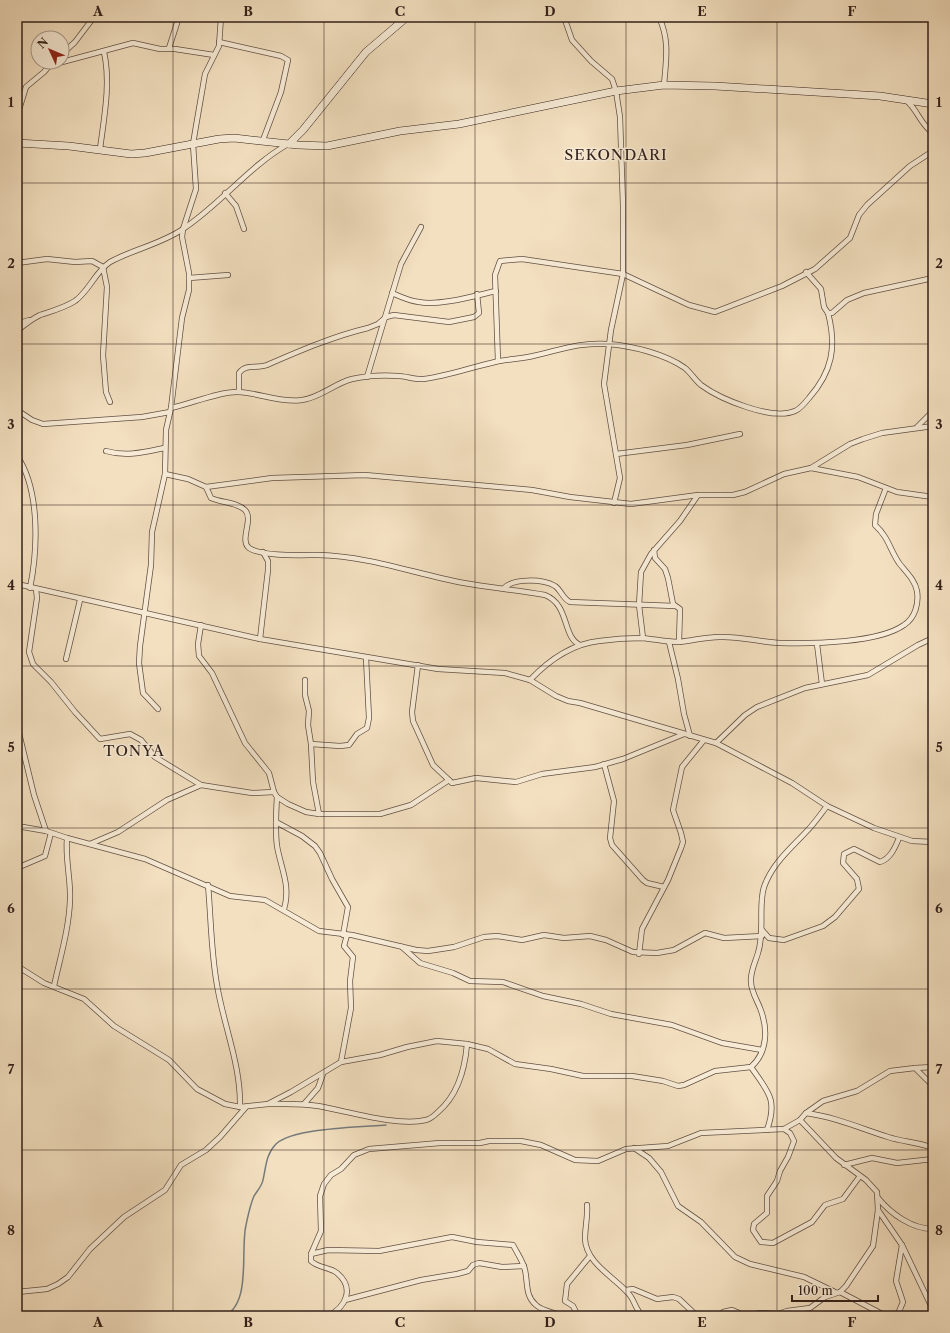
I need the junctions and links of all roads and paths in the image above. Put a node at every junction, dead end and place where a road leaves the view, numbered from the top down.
1 (94, 17) edge
2 (179, 17) edge
3 (221, 17) edge
4 (406, 17) edge
5 (564, 17) edge
6 (659, 17) edge
7 (219, 42) junction
8 (70, 47) edge
9 (169, 48) junction
10 (104, 52) junction
11 (214, 55) junction
12 (70, 59) edge
13 (44, 70) edge
14 (664, 85) junction
15 (616, 91) junction
16 (905, 99) junction
17 (933, 104) edge
18 (17, 116) edge
19 (933, 133) edge
20 (263, 140) junction
21 (17, 143) edge
22 (193, 144) junction
23 (289, 144) junction
24 (100, 149) junction
25 (933, 152) edge
26 (226, 193) junction
27 (421, 227) dead end
28 (183, 229) junction
29 (244, 229) dead end
30 (17, 263) edge
31 (103, 267) junction
32 (806, 272) junction
33 (623, 274) junction
34 (228, 275) dead end
35 (189, 278) junction
36 (933, 278) edge
37 (496, 290) junction
38 (392, 293) junction
39 (477, 294) junction
40 (828, 313) junction
41 (386, 317) junction
42 (32, 319) junction
43 (17, 324) edge
44 (17, 331) edge
45 (609, 344) junction
46 (498, 361) junction
47 (367, 377) junction
48 (239, 392) junction
49 (110, 402) dead end
50 (17, 410) edge
51 (170, 410) junction
52 (933, 411) edge
53 (933, 426) edge
54 (917, 427) junction
55 (740, 434) dead end
56 (164, 448) junction
57 (106, 451) dead end
58 (616, 454) junction
59 (17, 456) edge
60 (811, 468) junction
61 (165, 474) junction
62 (206, 488) junction
63 (886, 488) junction
64 (698, 495) junction
65 (933, 497) edge
66 (614, 502) junction
67 (654, 550) junction
68 (263, 552) junction
69 (17, 584) edge
70 (30, 588) junction
71 (504, 588) junction
72 (36, 589) junction
73 (80, 600) junction
74 (639, 606) junction
75 (675, 606) junction
76 (145, 613) junction
77 (201, 625) junction
78 (643, 638) junction
79 (933, 638) edge
80 (260, 639) junction
81 (669, 642) junction
82 (679, 642) junction
83 (818, 644) junction
84 (580, 645) junction
85 (366, 658) junction
86 (66, 659) dead end
87 (418, 665) junction
88 (305, 680) dead end
89 (530, 680) junction
90 (822, 684) junction
91 (158, 710) dead end
92 (17, 724) edge
93 (685, 734) junction
94 (690, 736) junction
95 (704, 740) junction
96 (716, 743) junction
97 (311, 744) junction
98 (604, 764) junction
99 (448, 780) junction
100 (201, 784) junction
101 (274, 792) junction
102 (278, 797) junction
103 (827, 806) junction
104 (319, 814) junction
105 (276, 822) junction
106 (17, 826) edge
107 (49, 832) junction
108 (67, 838) junction
109 (899, 838) junction
110 (933, 842) edge
111 (90, 844) junction
112 (17, 868) edge
113 (208, 885) junction
114 (664, 887) junction
115 (284, 909) junction
116 (762, 930) junction
117 (345, 935) junction
118 (762, 936) junction
119 (402, 947) junction
120 (639, 954) junction
121 (17, 966) edge
122 (54, 986) junction
123 (467, 1044) junction
124 (762, 1050) junction
125 (340, 1062) junction
126 (751, 1067) junction
127 (933, 1067) edge
128 (915, 1068) junction
129 (323, 1074) junction
130 (933, 1086) edge
131 (268, 1104) junction
132 (304, 1104) junction
133 (240, 1107) junction
134 (246, 1107) junction
135 (806, 1113) junction
136 (800, 1120) junction
137 (784, 1129) junction
138 (767, 1130) junction
139 (634, 1147) junction
140 (933, 1148) edge
141 (933, 1159) edge
142 (844, 1165) junction
143 (860, 1176) junction
144 (878, 1198) junction
145 (587, 1205) dead end
146 (878, 1210) junction
147 (933, 1229) edge
148 (902, 1246) junction
149 (311, 1254) junction
150 (590, 1256) junction
151 (524, 1266) junction
152 (626, 1290) junction
153 (17, 1292) edge
154 (837, 1292) junction
155 (345, 1300) junction
156 (933, 1310) edge
157 (639, 1315) edge
158 (328, 1316) edge
159 (562, 1316) edge
160 (578, 1316) edge
161 (696, 1316) edge
162 (720, 1316) edge
163 (886, 1316) edge
164 (897, 1316) edge

1 - 8 street
2 - 9 street
3 - 7 street
4 - 23 street
5 - 15 street
6 - 14 street
7 - 11 street
7 - 20 street
9 - 10 street
9 - 11 street
10 - 12 street
10 - 24 street
11 - 22 street
13 - 18 street
14 - 15 street
14 - 16 street
15 - 23 street
15 - 33 street
16 - 17 street
16 - 19 street
20 - 22 street
20 - 23 street
21 - 24 street
22 - 24 street
22 - 28 street
23 - 26 street
25 - 32 street
26 - 28 street
26 - 29 street
27 - 38 street
28 - 31 street
28 - 35 street
30 - 31 street
31 - 42 street
31 - 49 street
32 - 33 street
32 - 40 street
33 - 37 street
33 - 45 street
34 - 35 street
35 - 51 street
36 - 40 street
37 - 39 street
37 - 46 street
38 - 39 street
38 - 41 street
39 - 41 street
40 - 45 street
41 - 47 street
41 - 48 street
42 - 43 street
42 - 44 street
45 - 46 street
45 - 58 street
46 - 47 street
47 - 48 street
48 - 51 street
50 - 51 street
51 - 56 street
52 - 54 street
53 - 54 street
54 - 60 street
55 - 58 street
56 - 57 street
56 - 61 street
58 - 66 street
59 - 70 street
60 - 63 street
60 - 64 street
61 - 62 street
61 - 76 street
62 - 66 street
62 - 68 street
63 - 65 street
63 - 83 street
64 - 66 street
64 - 67 street
67 - 74 street
67 - 75 street
68 - 71 street
68 - 80 street
69 - 70 street
70 - 72 street
71 - 74 street
71 - 84 street
72 - 73 street
72 - 100 street
73 - 76 street
73 - 86 street
74 - 75 street
74 - 78 street
75 - 82 street
76 - 77 street
76 - 91 street
77 - 80 street
77 - 101 street
78 - 81 street
78 - 84 street
79 - 90 street
80 - 85 street
81 - 82 street
81 - 94 street
82 - 83 street
83 - 90 street
84 - 89 street
85 - 87 street
85 - 97 street
87 - 89 street
87 - 99 street
88 - 97 street
89 - 93 street
90 - 96 street
92 - 107 street
93 - 94 street
93 - 98 street
94 - 95 street
95 - 96 street
95 - 114 street
96 - 103 street
97 - 104 street
98 - 99 street
98 - 114 street
99 - 104 street
100 - 101 street
100 - 111 street
101 - 102 street
102 - 104 street
102 - 105 street
103 - 109 street
103 - 116 street
105 - 115 street
105 - 117 street
106 - 107 street
107 - 108 street
107 - 112 street
108 - 111 street
108 - 122 street
109 - 110 street
109 - 116 street
111 - 113 street
113 - 115 street
113 - 133 street
114 - 120 street
115 - 117 street
116 - 118 street
117 - 119 street
117 - 125 street
118 - 120 street
118 - 124 street
119 - 120 street
119 - 124 street
121 - 122 street
122 - 133 street
123 - 125 street
123 - 126 street
123 - 132 street
124 - 126 street
125 - 129 street
126 - 138 street
127 - 128 street
128 - 130 street
128 - 135 street
129 - 131 street
129 - 132 street
131 - 132 street
131 - 134 street
133 - 134 street
134 - 153 street
135 - 136 street
135 - 140 street
136 - 137 street
136 - 142 street
137 - 138 street
137 - 143 street
138 - 139 street
139 - 149 street
139 - 154 street
141 - 142 street
142 - 143 street
143 - 144 street
144 - 146 street
144 - 147 street
145 - 150 street
146 - 148 street
146 - 154 street
148 - 156 street
148 - 164 street
149 - 151 street
149 - 155 street
150 - 152 street
150 - 160 street
151 - 155 street
151 - 159 street
152 - 157 street
152 - 161 street
154 - 162 street
154 - 163 street
155 - 158 street

